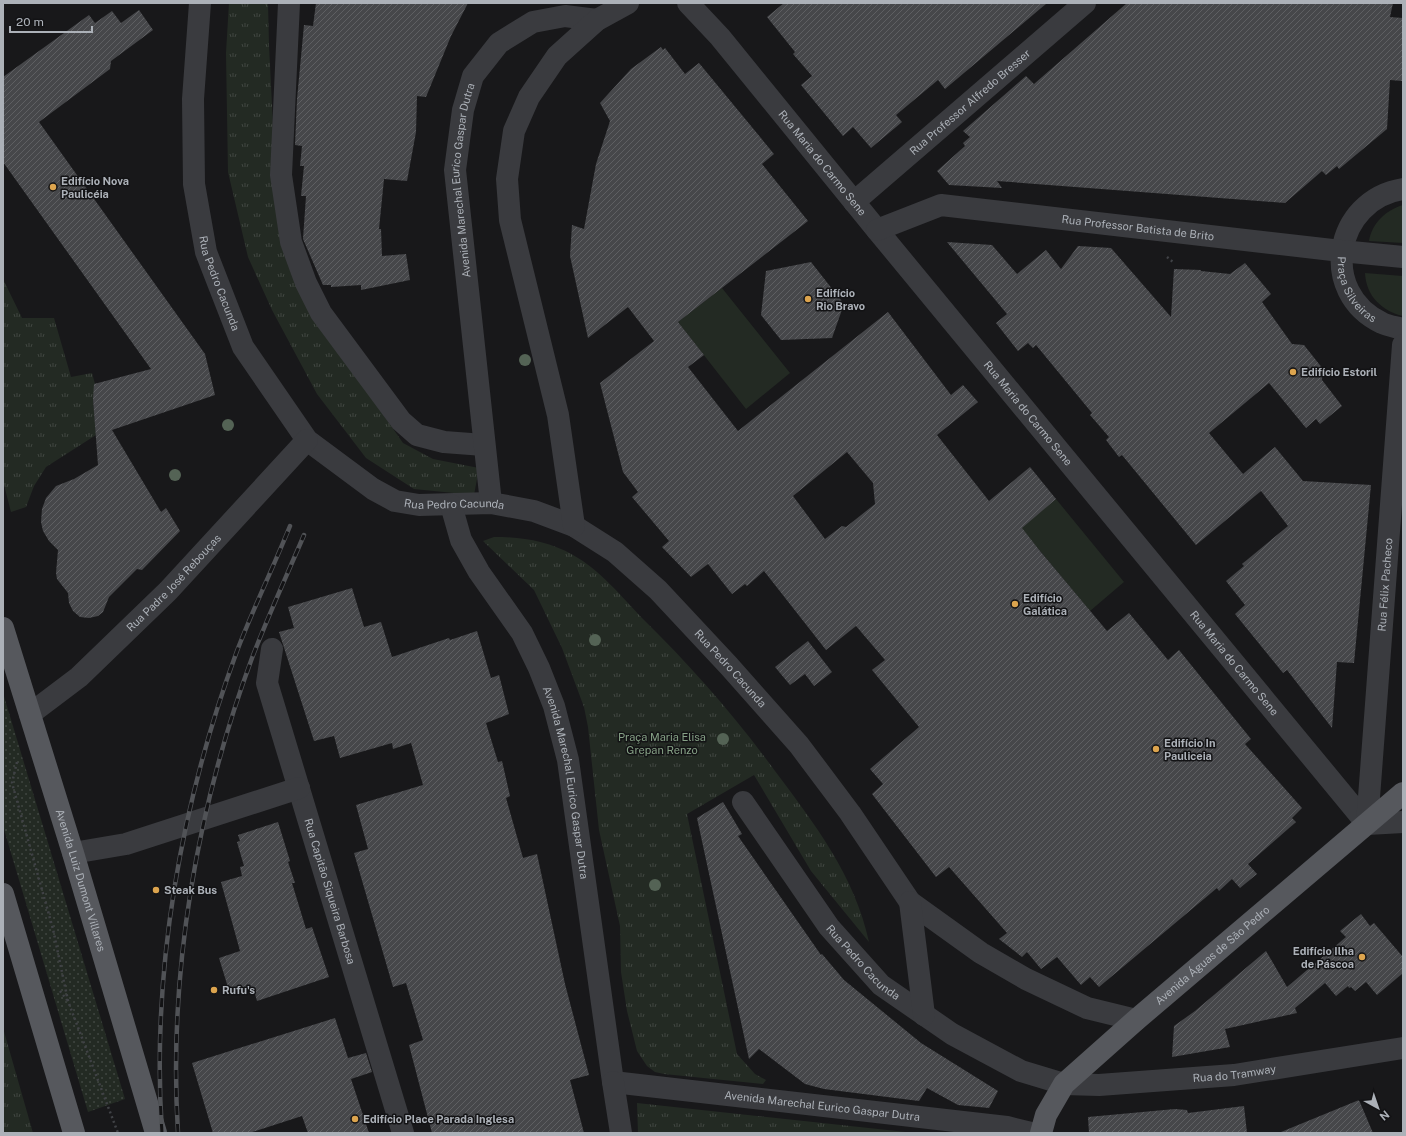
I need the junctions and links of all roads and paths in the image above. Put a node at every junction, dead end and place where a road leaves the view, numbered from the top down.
1 (200, 3) edge
2 (289, 3) edge
3 (628, 3) edge
4 (688, 3) edge
5 (1085, 3) edge
6 (597, 20) junction
7 (1403, 188) edge
8 (854, 202) junction
9 (877, 230) junction
10 (1341, 251) junction
11 (1403, 257) edge
12 (1403, 329) edge
13 (1403, 345) edge
14 (307, 440) junction
15 (484, 445) junction
16 (491, 503) junction
17 (451, 505) junction
18 (574, 526) junction
19 (3, 628) edge
20 (272, 649) dead end
21 (30, 714) junction
22 (18, 760) dead end
23 (299, 788) junction
24 (1403, 793) edge
25 (742, 802) dead end
26 (1403, 822) edge
27 (1367, 824) junction
28 (73, 853) junction
29 (3, 894) edge
30 (910, 902) junction
31 (924, 1015) junction
32 (1136, 1020) junction
33 (1403, 1048) edge
34 (613, 1082) junction
35 (1064, 1084) junction
36 (74, 1133) edge
37 (118, 1133) edge
38 (156, 1133) edge
39 (403, 1133) edge
40 (622, 1133) edge
41 (1031, 1133) edge
42 (1041, 1133) edge

1 - 14 street, Rua Pedro Cacunda
2 - 15 street
3 - 6 street
4 - 8 street, Rua Maria do Carmo Sene
5 - 8 street, Rua Professor Alfredo Bresser
6 - 15 street, Avenida Marechal Eurico Gaspar Dutra
6 - 18 street
7 - 10 street, Praça Silveiras
8 - 9 street, Rua Maria do Carmo Sene
9 - 10 street, Rua Professor Batista de Brito
9 - 27 street, Rua Maria do Carmo Sene
10 - 11 street, Rua Professor Batista de Brito
10 - 12 street, Praça Silveiras
13 - 27 street, Rua Félix Pacheco
14 - 17 street, Rua Pedro Cacunda
14 - 21 street, Rua Padre José Rebouças
15 - 16 street, Avenida Marechal Eurico Gaspar Dutra
16 - 17 street, Rua Pedro Cacunda
16 - 18 street, Rua Pedro Cacunda
17 - 34 street, Avenida Marechal Eurico Gaspar Dutra
18 - 30 street, Rua Pedro Cacunda
19 - 21 main road, Avenida Luiz Dumont Villares
20 - 23 street, Rua Capitão Siqueira Barbosa
21 - 28 main road, Avenida Luiz Dumont Villares
22 - 37 path
23 - 28 street
23 - 39 street, Rua Capitão Siqueira Barbosa
24 - 27 main road, Avenida Águas de São Pedro
25 - 31 street, Rua Pedro Cacunda
26 - 27 street
27 - 32 main road, Avenida Águas de São Pedro
28 - 38 main road, Avenida Luiz Dumont Villares
29 - 36 main road
30 - 31 street, Rua Pedro Cacunda
30 - 32 street, Rua Pedro Cacunda
31 - 35 street, Rua Pedro Cacunda
32 - 35 main road, Avenida Águas de São Pedro
33 - 35 street, Rua do Tramway
34 - 40 street, Avenida Marechal Eurico Gaspar Dutra
34 - 41 street, Avenida Marechal Eurico Gaspar Dutra
35 - 42 main road, Avenida Águas de São Pedro

